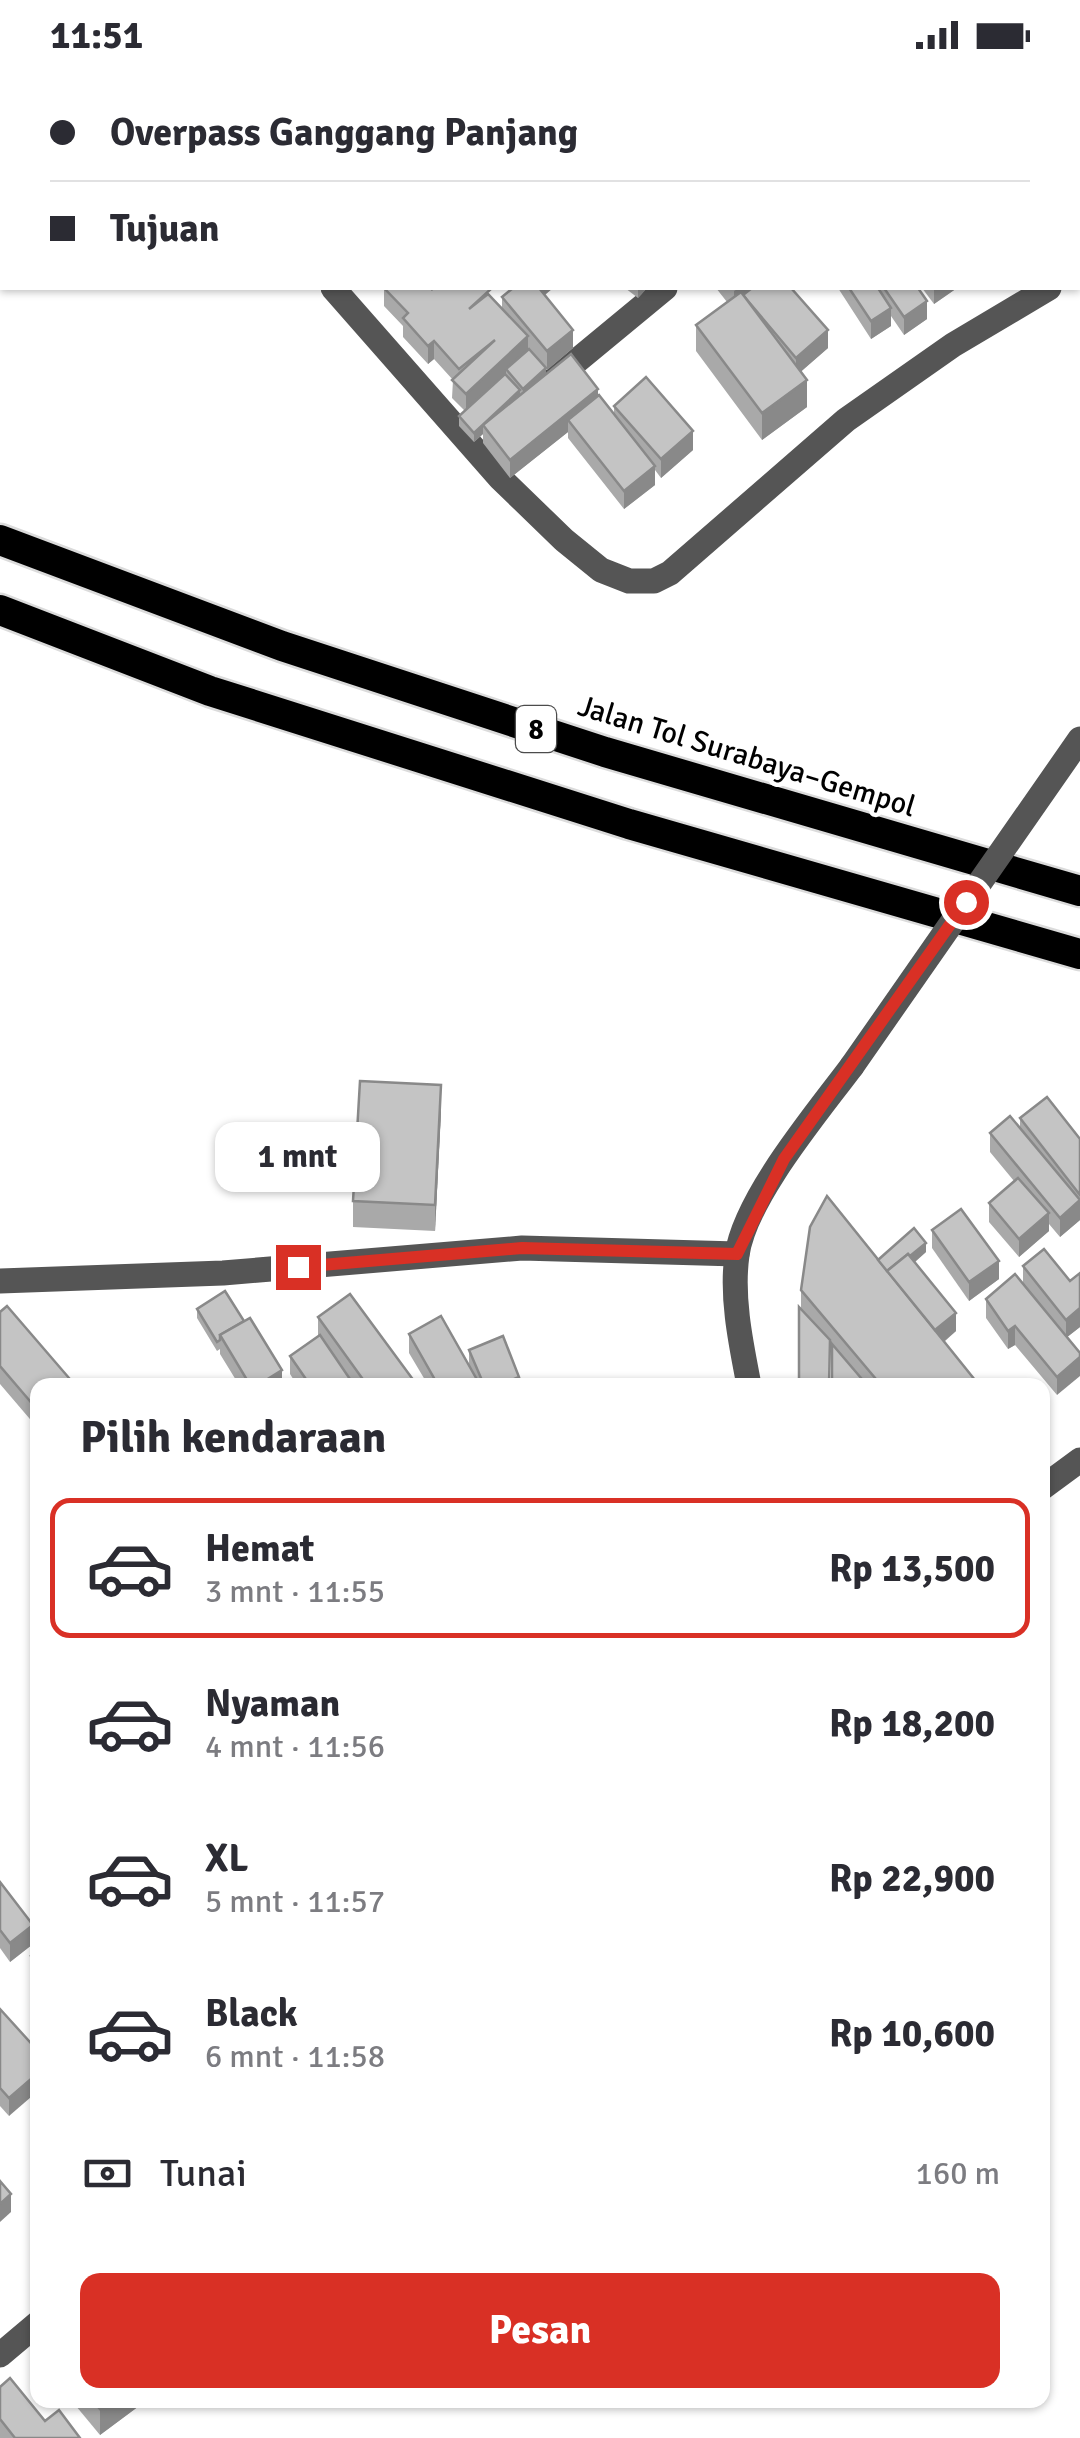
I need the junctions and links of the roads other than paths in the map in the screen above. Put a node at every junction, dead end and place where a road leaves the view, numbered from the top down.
1 (336, 290) edge
2 (663, 290) edge
3 (1046, 290) edge
4 (534, 396) edge
5 (0, 540) edge
6 (0, 610) edge
7 (1080, 739) edge
8 (1080, 891) edge
9 (1080, 954) edge
10 (737, 1254) junction
11 (0, 1281) edge
12 (748, 1378) edge
13 (1080, 1460) edge
14 (1050, 1482) edge
15 (30, 2329) edge
16 (0, 2355) edge

1 - 3 street
2 - 4 street
5 - 8 highway, Jalan Tol Surabaya–Gempol / 8
6 - 9 highway, 8
7 - 10 street, bridge
10 - 11 street
10 - 12 street
13 - 14 street
15 - 16 street

